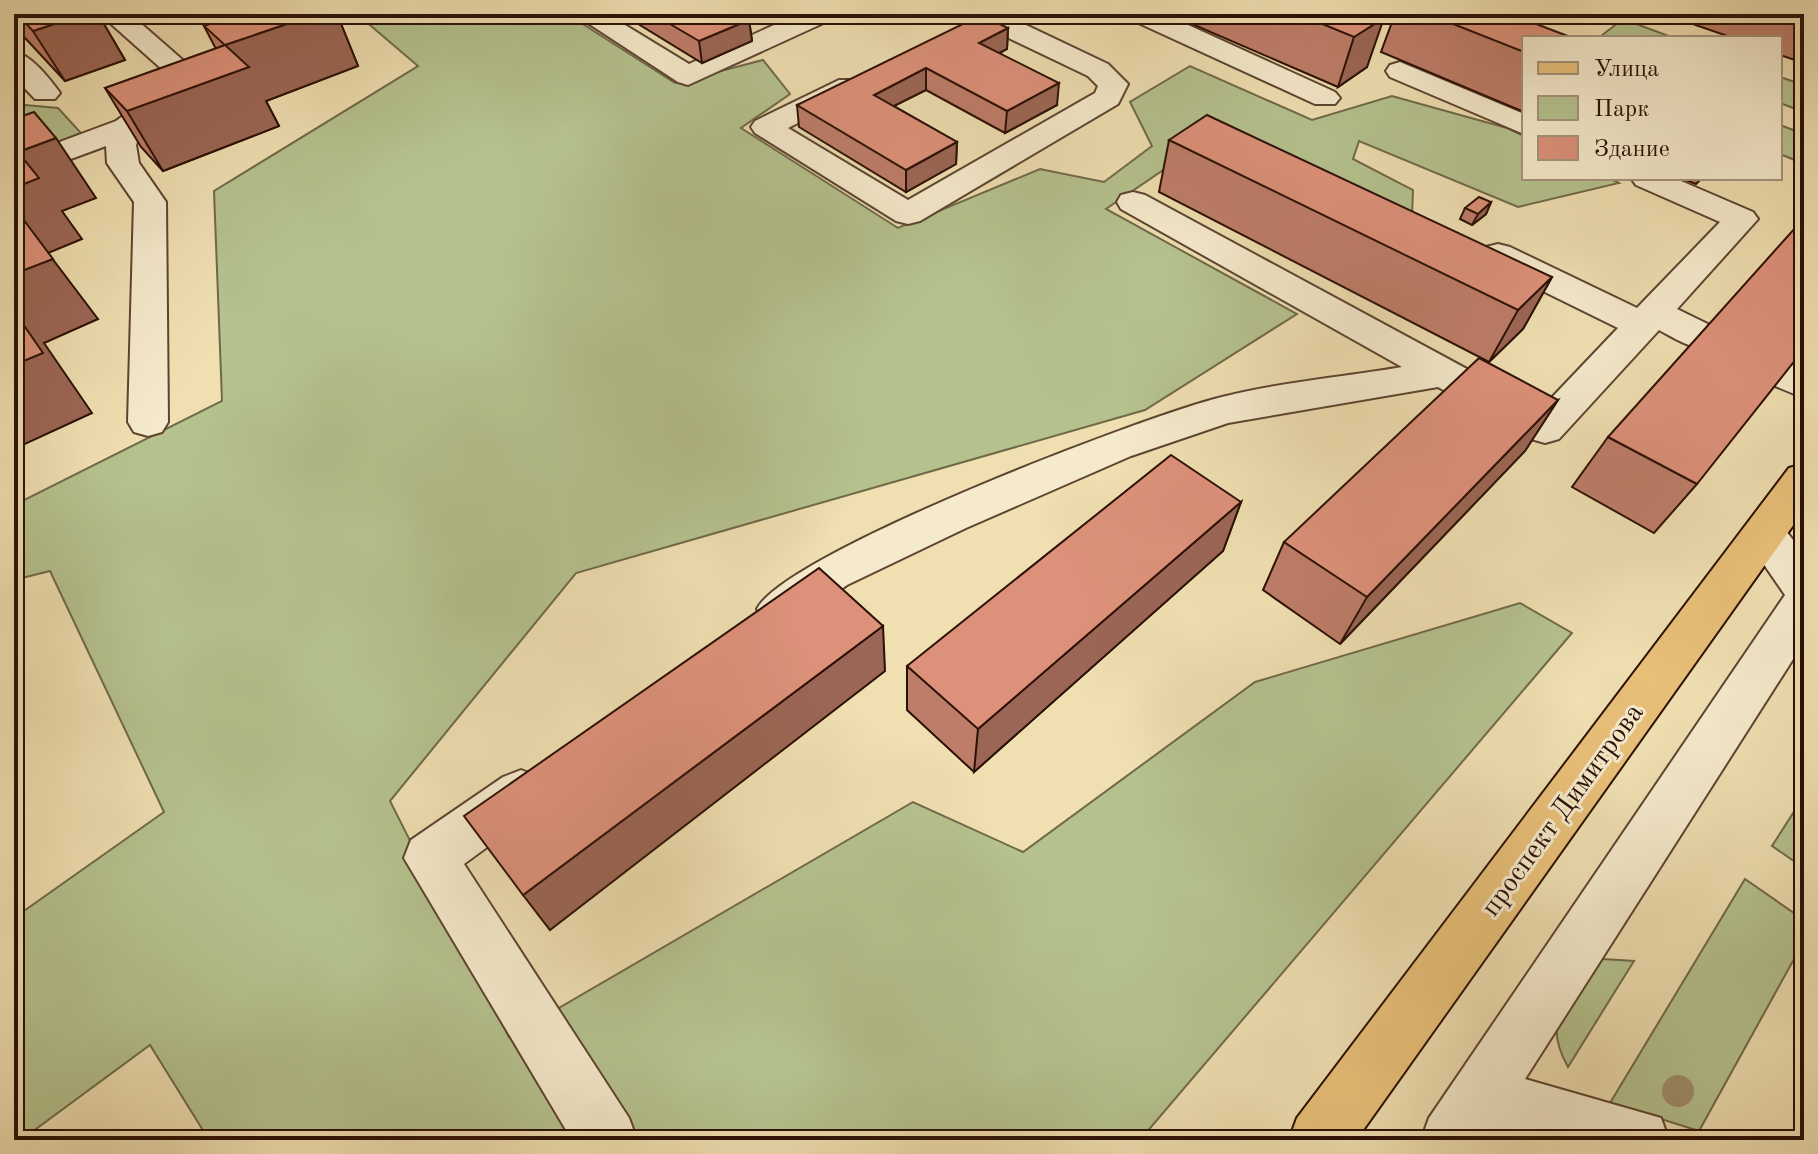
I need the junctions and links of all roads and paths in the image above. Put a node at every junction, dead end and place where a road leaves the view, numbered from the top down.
1 (114, 14) edge
2 (588, 14) edge
3 (820, 14) edge
4 (1142, 14) edge
5 (976, 21) edge
6 (14, 60) edge
7 (1400, 71) dead end
8 (877, 72) edge
9 (45, 93) dead end
10 (1325, 98) dead end
11 (1522, 124) edge
12 (127, 127) junction
13 (14, 170) edge
14 (1652, 180) edge
15 (1133, 202) dead end
16 (1472, 243) edge
17 (1649, 319) junction
18 (1705, 338) edge
19 (1443, 373) junction
20 (148, 422) dead end
21 (1804, 479) edge
22 (1764, 534) junction
23 (1804, 587) edge
24 (1804, 604) edge
25 (742, 635) edge
26 (560, 765) edge
27 (1466, 1118) edge
28 (607, 1140) edge
29 (1319, 1140) edge
30 (1639, 1140) edge

1 - 12 lane
2 - 3 lane
4 - 10 lane
5 - 8 lane
6 - 9 lane
7 - 11 lane
12 - 13 lane
12 - 20 lane
14 - 17 lane
15 - 19 lane
16 - 17 lane
17 - 18 lane
17 - 19 lane
19 - 25 lane
21 - 22 main road, проспект Димитрова
22 - 23 lane
22 - 29 main road, проспект Димитрова
24 - 27 lane
26 - 28 lane
27 - 30 lane

